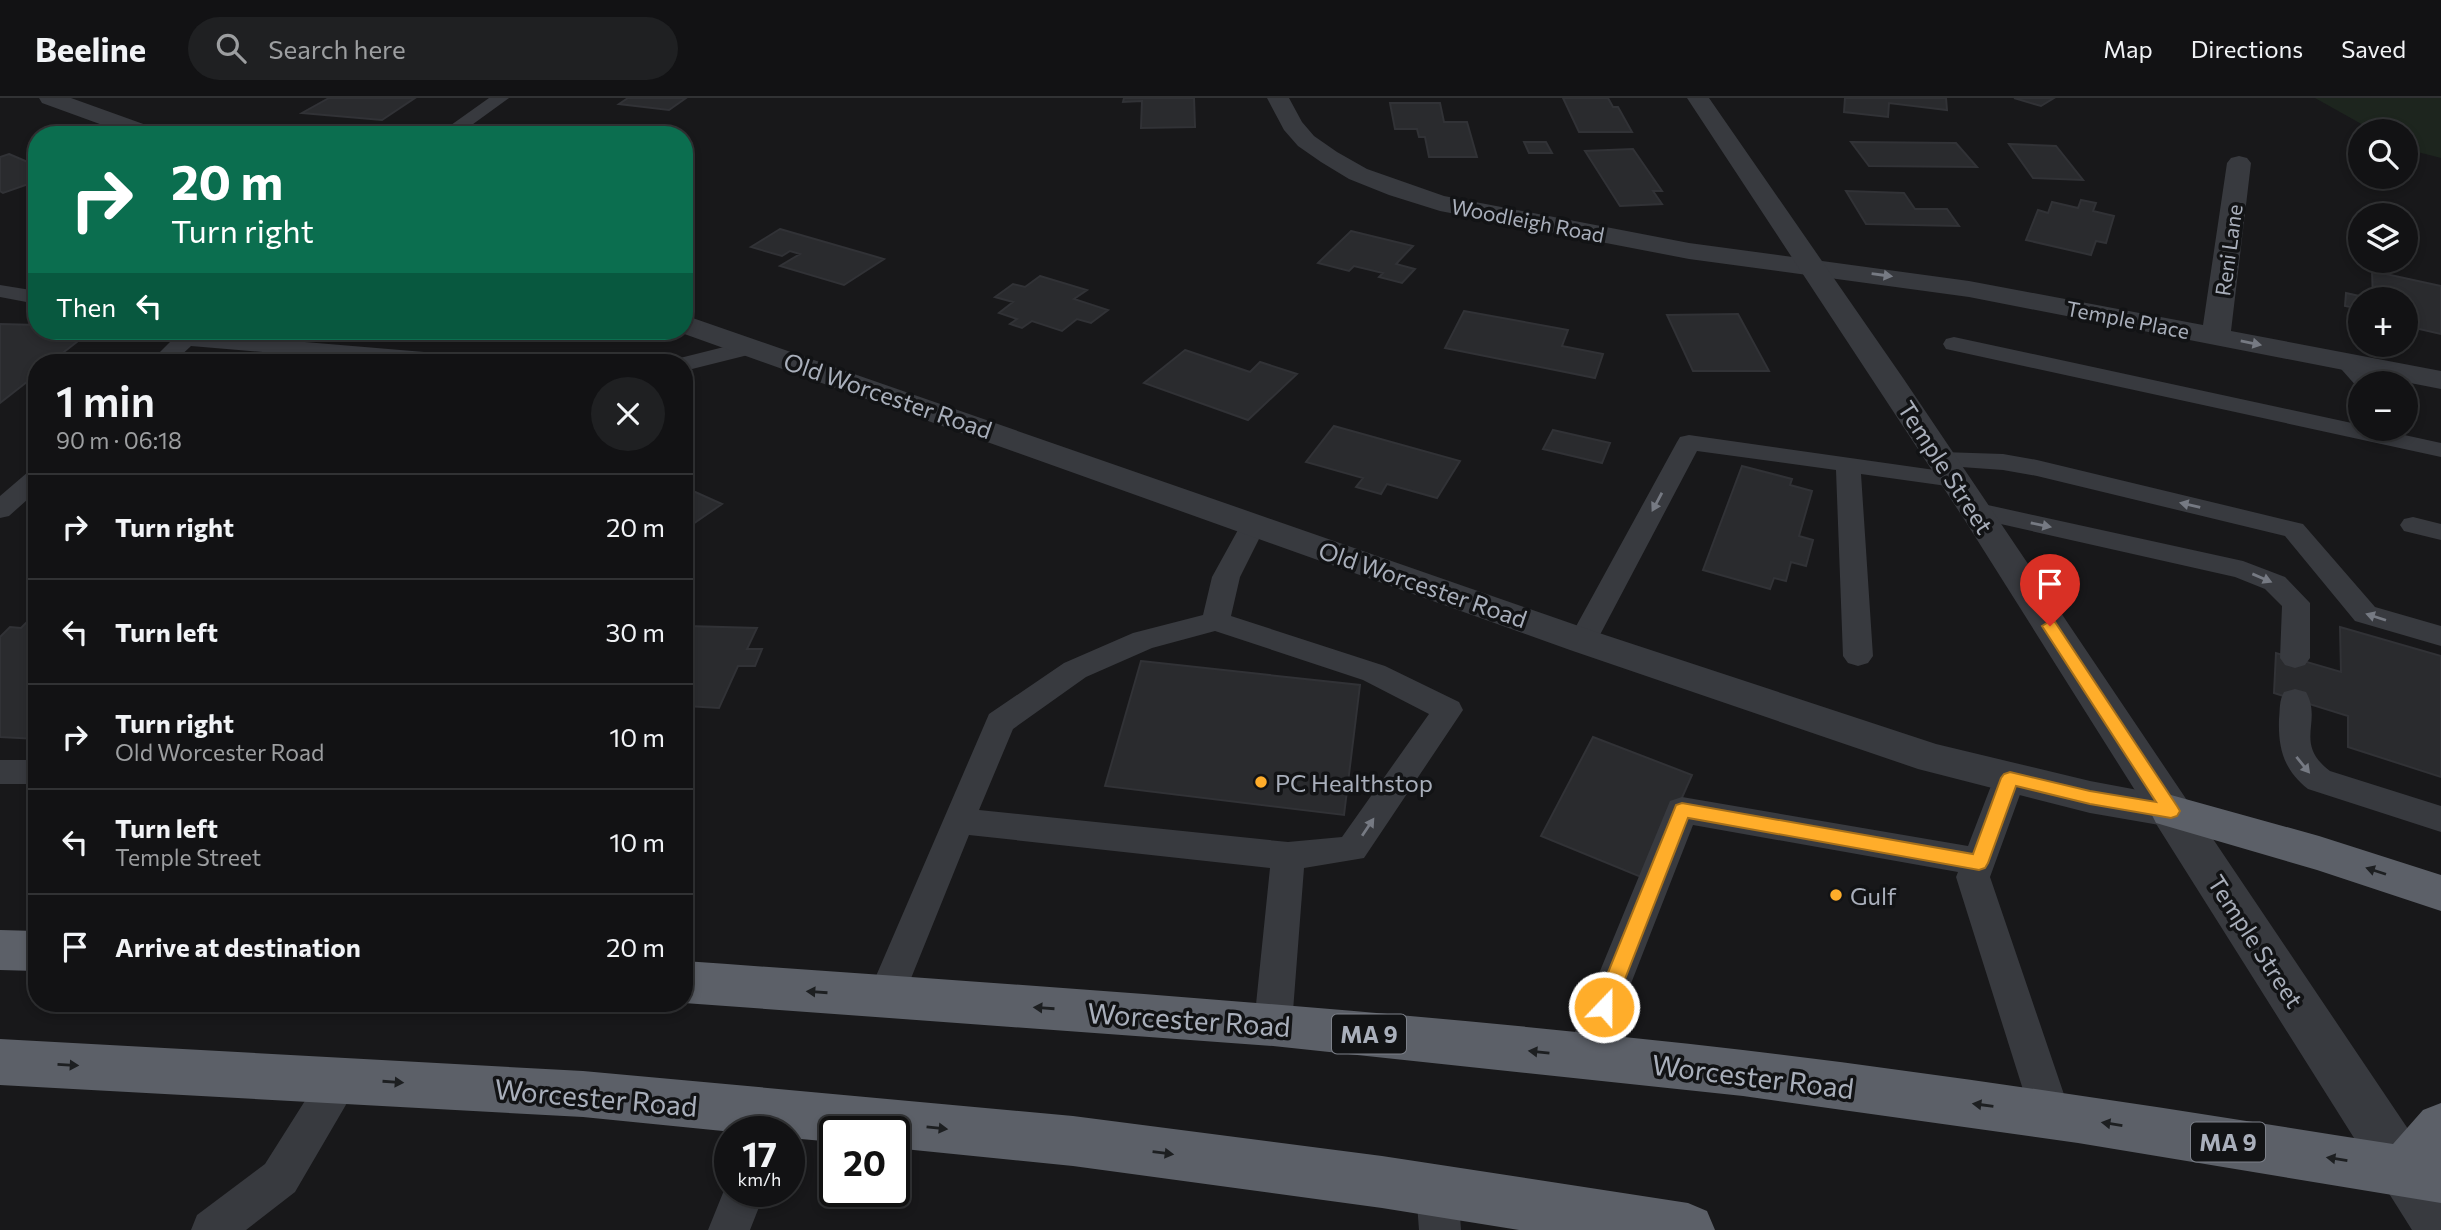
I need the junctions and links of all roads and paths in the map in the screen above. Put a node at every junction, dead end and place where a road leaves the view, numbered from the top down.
1 (50, 98) edge
2 (110, 98) edge
3 (500, 98) edge
4 (1278, 98) edge
5 (1698, 98) edge
6 (82, 109) junction
7 (128, 126) edge
8 (459, 126) edge
9 (2239, 163) dead end
10 (1814, 267) junction
11 (0, 291) edge
12 (28, 296) edge
13 (693, 327) edge
14 (2216, 336) junction
15 (229, 340) edge
16 (1954, 344) dead end
17 (752, 347) junction
18 (376, 354) edge
19 (2345, 361) junction
20 (693, 362) edge
21 (2355, 371) edge
22 (2441, 380) edge
23 (2418, 434) edge
24 (2436, 449) edge
25 (1849, 465) junction
26 (1957, 483) junction
27 (28, 485) edge
28 (0, 510) edge
29 (1253, 524) junction
30 (2413, 525) dead end
31 (2441, 532) edge
32 (1216, 621) junction
33 (2441, 636) edge
34 (1583, 641) junction
35 (1858, 656) dead end
36 (2295, 658) dead end
37 (2295, 700) dead end
38 (0, 772) edge
39 (28, 772) edge
40 (2010, 778) junction
41 (2171, 811) junction
42 (2441, 819) edge
43 (958, 821) junction
44 (1288, 856) junction
45 (1979, 863) junction
46 (2441, 893) edge
47 (0, 950) edge
48 (28, 951) edge
49 (693, 983) edge
50 (886, 997) junction
51 (1273, 1024) junction
52 (1584, 1056) junction
53 (0, 1062) edge
54 (341, 1079) junction
55 (2051, 1115) junction
56 (732, 1116) edge
57 (805, 1124) edge
58 (2441, 1127) edge
59 (2423, 1173) edge
60 (738, 1207) edge
61 (1439, 1210) edge
62 (2441, 1226) edge
63 (212, 1230) edge
64 (729, 1230) edge
65 (1688, 1230) edge

1 - 6 street
2 - 6 street
3 - 8 lane
4 - 10 street, Woodleigh Road
5 - 10 street, Temple Street
6 - 7 street
9 - 14 street, Reni Lane
10 -> 14 street, Temple Place
10 - 26 street, Temple Street
11 - 12 lane
13 - 17 street, Old Worcester Road
14 -> 19 street, Temple Place
15 - 18 lane
16 - 24 lane
17 - 20 lane
17 - 29 street, Old Worcester Road
19 - 21 lane
19 - 22 street, Temple Place
23 - 24 lane
25 - 26 lane
25 -> 34 lane
25 - 35 lane
33 -> 26 lane
26 -> 36 lane
26 - 41 street, Temple Street
27 - 28 lane
29 - 32 lane
29 - 34 street, Old Worcester Road
30 - 31 lane
32 - 43 lane
44 -> 32 lane
34 - 40 street, Old Worcester Road
37 -> 42 lane
38 - 39 lane
40 - 41 street, Old Worcester Road
40 - 45 lane
46 -> 41 highway
41 - 59 street, Temple Street
43 - 44 lane
43 - 50 lane
44 - 51 lane
45 - 52 lane
45 - 55 lane
47 - 48 highway
50 -> 49 highway, Worcester Road / MA 9
51 -> 50 highway, Worcester Road / MA 9
52 -> 51 highway, Worcester Road / MA 9
55 -> 52 highway, Worcester Road / MA 9
53 -> 54 highway, Worcester Road
54 -> 56 highway, Worcester Road
54 - 63 lane
59 -> 55 highway, Worcester Road / MA 9
57 -> 61 highway, Worcester Road
58 - 59 highway
59 - 62 street, Temple Street
60 - 64 lane
61 - 65 highway, Worcester Road

